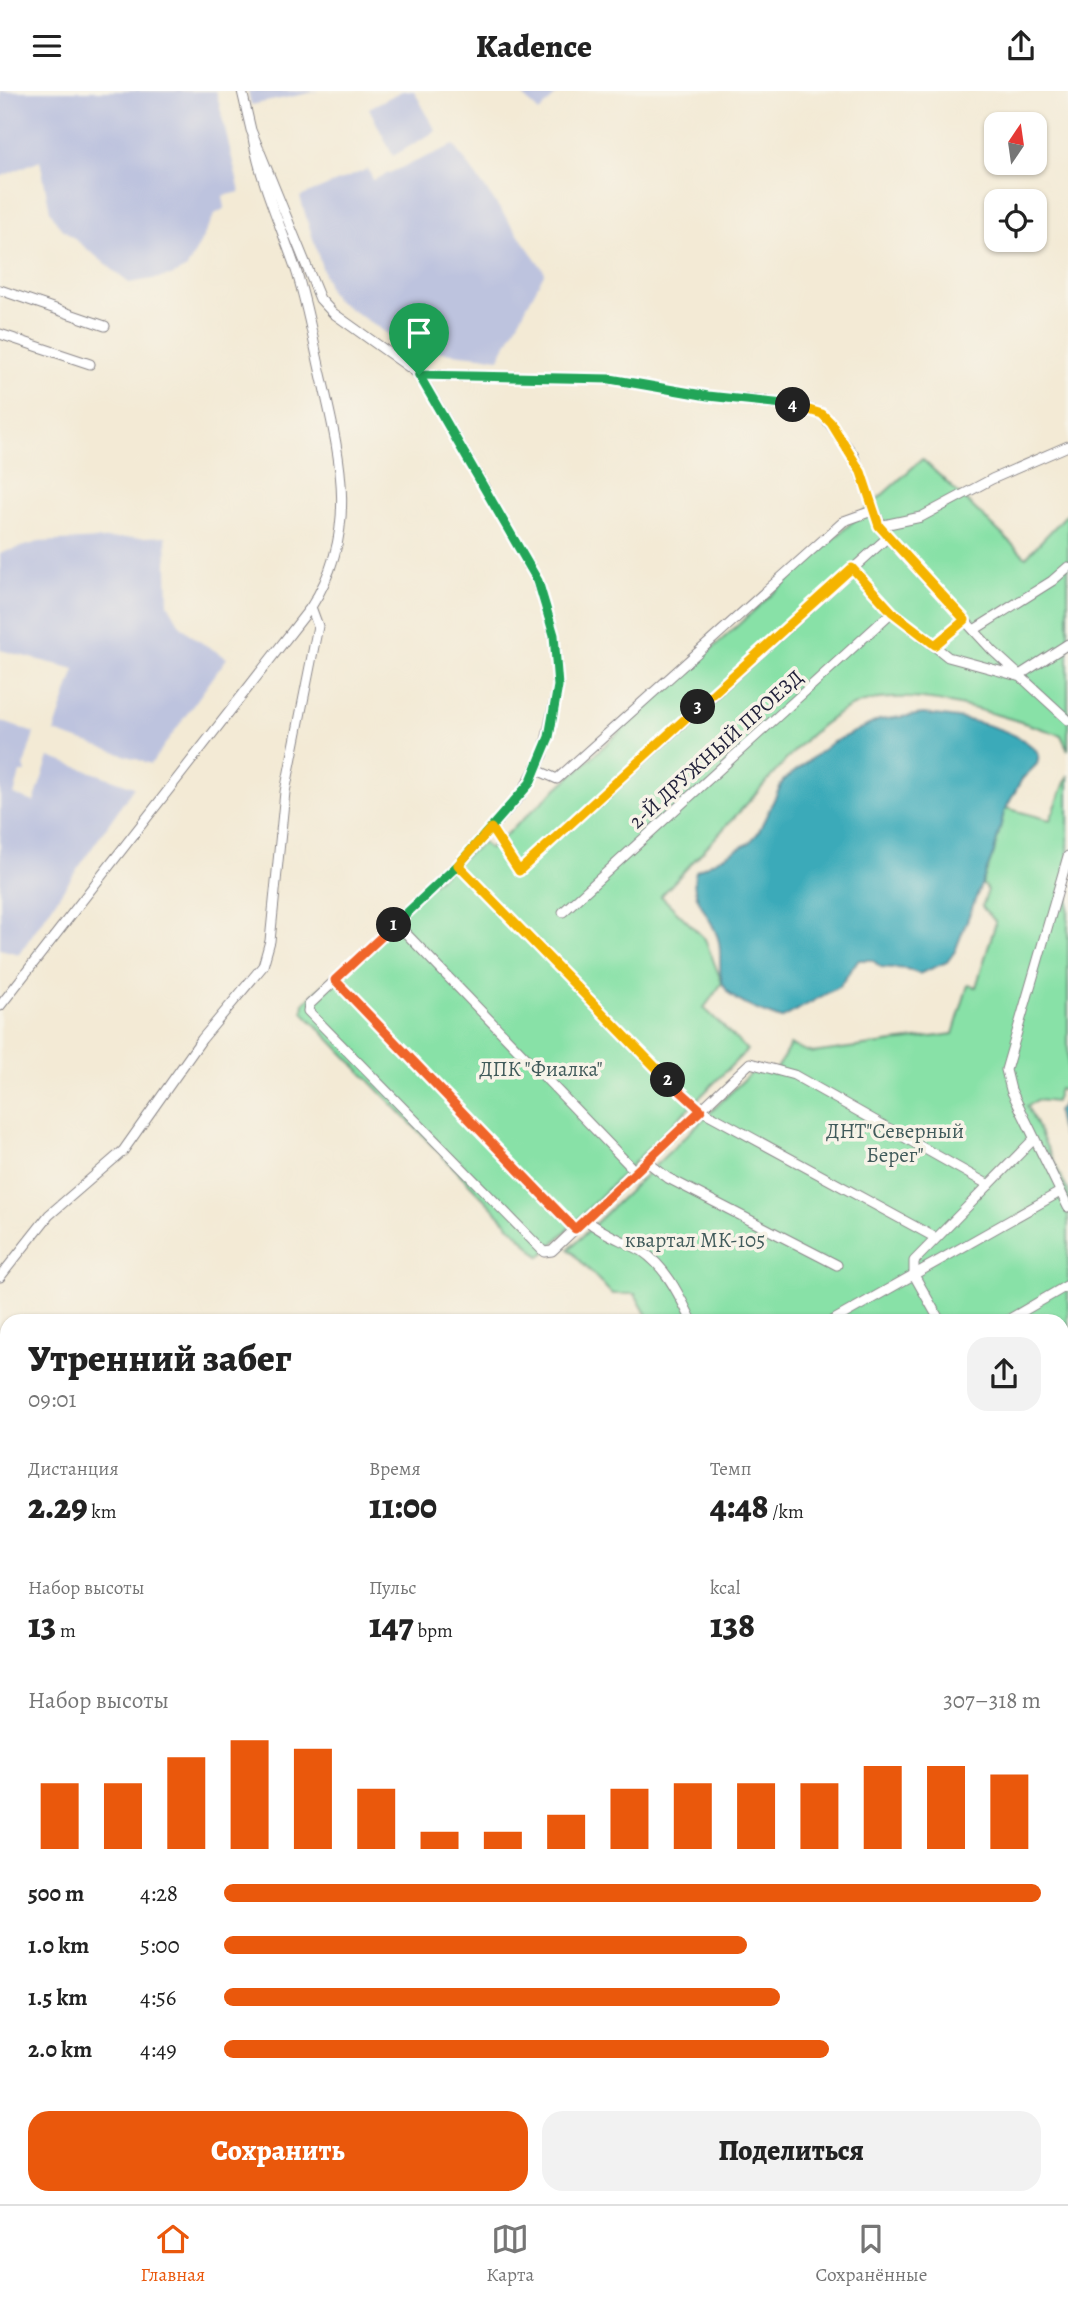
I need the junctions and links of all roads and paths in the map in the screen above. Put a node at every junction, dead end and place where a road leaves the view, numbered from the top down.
1 (242, 91) edge
2 (251, 129) junction
3 (0, 290) edge
4 (105, 326) dead end
5 (0, 334) edge
6 (90, 365) dead end
7 (419, 375) junction
8 (1068, 446) edge
9 (872, 511) junction
10 (879, 526) junction
11 (888, 537) junction
12 (1068, 567) edge
13 (852, 568) junction
14 (311, 607) junction
15 (892, 612) junction
16 (965, 620) junction
17 (974, 630) junction
18 (1068, 644) edge
19 (935, 645) junction
20 (1018, 676) junction
21 (1068, 720) edge
22 (537, 770) junction
23 (491, 828) junction
24 (1068, 856) edge
25 (458, 865) junction
26 (564, 912) dead end
27 (396, 923) junction
28 (335, 980) junction
29 (0, 1006) edge
30 (701, 1110) junction
31 (1034, 1139) junction
32 (646, 1161) junction
33 (635, 1171) junction
34 (989, 1185) junction
35 (1060, 1192) junction
36 (1068, 1207) edge
37 (585, 1219) junction
38 (575, 1229) junction
39 (936, 1238) junction
40 (837, 1265) dead end
41 (914, 1275) junction
42 (0, 1277) edge
43 (1068, 1285) edge
44 (689, 1314) edge
45 (844, 1314) edge
46 (936, 1314) edge
47 (1018, 1314) edge

1 - 2 street
2 - 7 street
2 - 14 street
3 - 4 street
5 - 6 street
7 - 9 street
7 - 22 street
8 - 10 street
9 - 10 street
9 - 22 street
10 - 11 street
11 - 13 street
11 - 16 street
12 - 17 street
13 - 15 street
13 - 23 street
14 - 29 street
14 - 42 street
15 - 19 street
15 - 26 street, 2-Й ДРУЖНЫЙ ПРОЕЗД
16 - 17 street
16 - 19 street
17 - 20 street
18 - 20 street
19 - 20 street
20 - 21 street
22 - 23 street
23 - 25 street
24 - 31 street
25 - 27 street
25 - 30 street
27 - 28 street
27 - 33 street
28 - 38 street
28 - 38 street
30 - 32 street
30 - 34 street
30 - 39 street
31 - 34 street
31 - 35 street
32 - 33 street
32 - 40 street
33 - 37 street
34 - 39 street
35 - 36 street
35 - 41 street
37 - 38 street
37 - 44 street
39 - 41 street
41 - 45 street
41 - 46 street
43 - 47 street

